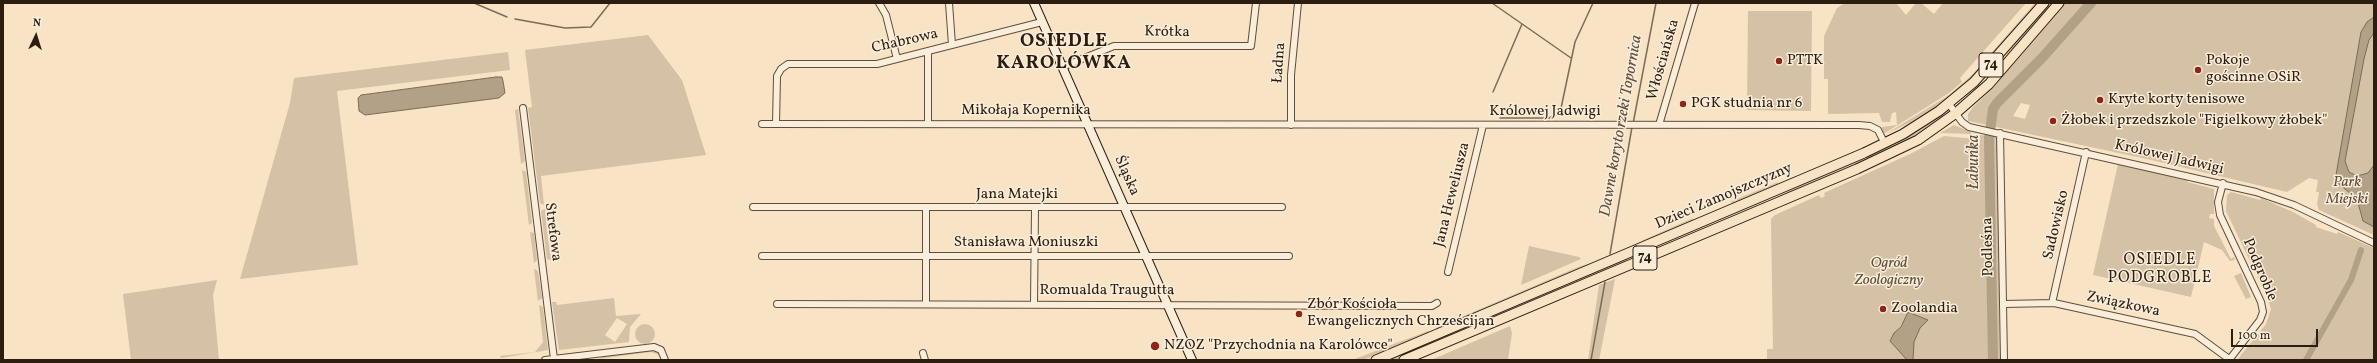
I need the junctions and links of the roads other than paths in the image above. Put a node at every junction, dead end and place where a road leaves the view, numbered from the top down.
1 (879, 3) edge
2 (949, 3) edge
3 (1034, 3) edge
4 (1256, 3) edge
5 (1298, 3) edge
6 (1695, 3) edge
7 (2044, 3) edge
8 (2059, 3) edge
9 (1042, 22) junction
10 (952, 45) junction
11 (928, 51) junction
12 (897, 59) junction
13 (1062, 67) junction
14 (1949, 104) junction
15 (523, 108) dead end
16 (1956, 113) junction
17 (762, 124) dead end
18 (776, 124) junction
19 (928, 124) junction
20 (1088, 124) junction
21 (1291, 125) junction
22 (1484, 125) junction
23 (1660, 125) junction
24 (1998, 133) junction
25 (1885, 144) junction
26 (2086, 152) junction
27 (2223, 183) junction
28 (753, 207) dead end
29 (1282, 207) dead end
30 (926, 208) junction
31 (1035, 208) junction
32 (1124, 208) junction
33 (2374, 243) edge
34 (1146, 255) junction
35 (762, 256) dead end
36 (926, 256) junction
37 (1035, 256) junction
38 (1289, 256) dead end
39 (1448, 272) dead end
40 (1437, 303) dead end
41 (2052, 303) junction
42 (777, 304) dead end
43 (926, 304) junction
44 (1034, 304) junction
45 (1167, 304) junction
46 (2003, 304) junction
47 (923, 353) dead end
48 (554, 359) junction
49 (545, 360) edge
50 (665, 360) edge
51 (925, 360) edge
52 (1192, 360) edge
53 (1376, 360) edge
54 (1404, 360) edge
55 (2004, 360) edge
56 (2229, 360) edge

1 - 12 street
2 - 10 street
3 - 9 street, Śląska
4 - 13 street, Krótka
5 - 21 street, Ładna
6 - 23 street, Włościańska
7 - 14 main road, Dzieci Zamojszczyzny / 74
8 - 16 main road, Dzieci Zamojszczyzny / 74
9 - 10 street, Chabrowa
9 - 13 street, Śląska
10 - 11 street, Chabrowa
11 - 12 street, Chabrowa
11 - 19 street
12 - 18 street, Chabrowa
13 - 20 street, Śląska
14 - 16 street, Królowej Jadwigi
14 - 25 main road, Dzieci Zamojszczyzny / 74
15 - 48 street, Strefowa
16 - 24 street, Królowej Jadwigi
16 - 54 main road, Dzieci Zamojszczyzny / 74
17 - 18 street, Mikołaja Kopernika
18 - 19 street, Mikołaja Kopernika
19 - 20 street, Mikołaja Kopernika
20 - 21 street, Mikołaja Kopernika
20 - 32 street, Śląska
21 - 22 street, Królowej Jadwigi
22 - 23 street, Królowej Jadwigi
22 - 39 street, Jana Heweliusza
23 - 25 street, Królowej Jadwigi
24 - 26 street, Królowej Jadwigi
24 - 46 street, Podleśna
25 - 53 main road, Dzieci Zamojszczyzny / 74
26 - 27 street, Królowej Jadwigi
26 - 41 street, Sadowisko
27 - 33 street, Królowej Jadwigi
27 - 56 street, Podgroble
28 - 30 street, Jana Matejki
29 - 32 street, Jana Matejki
30 - 31 street, Jana Matejki
30 - 36 street
31 - 32 street, Jana Matejki
31 - 37 street
32 - 34 street, Śląska
34 - 37 street, Stanisława Moniuszki
34 - 38 street, Stanisława Moniuszki
34 - 45 street, Śląska
35 - 36 street, Stanisława Moniuszki
36 - 37 street, Stanisława Moniuszki
36 - 43 street
37 - 44 street
40 - 45 street, Romualda Traugutta
41 - 46 street, Związkowa
41 - 56 street, Związkowa
42 - 43 street, Romualda Traugutta
43 - 44 street, Romualda Traugutta
44 - 45 street, Romualda Traugutta
45 - 52 street, Śląska
46 - 55 street, Podleśna
47 - 51 street
48 - 49 street
48 - 50 street

